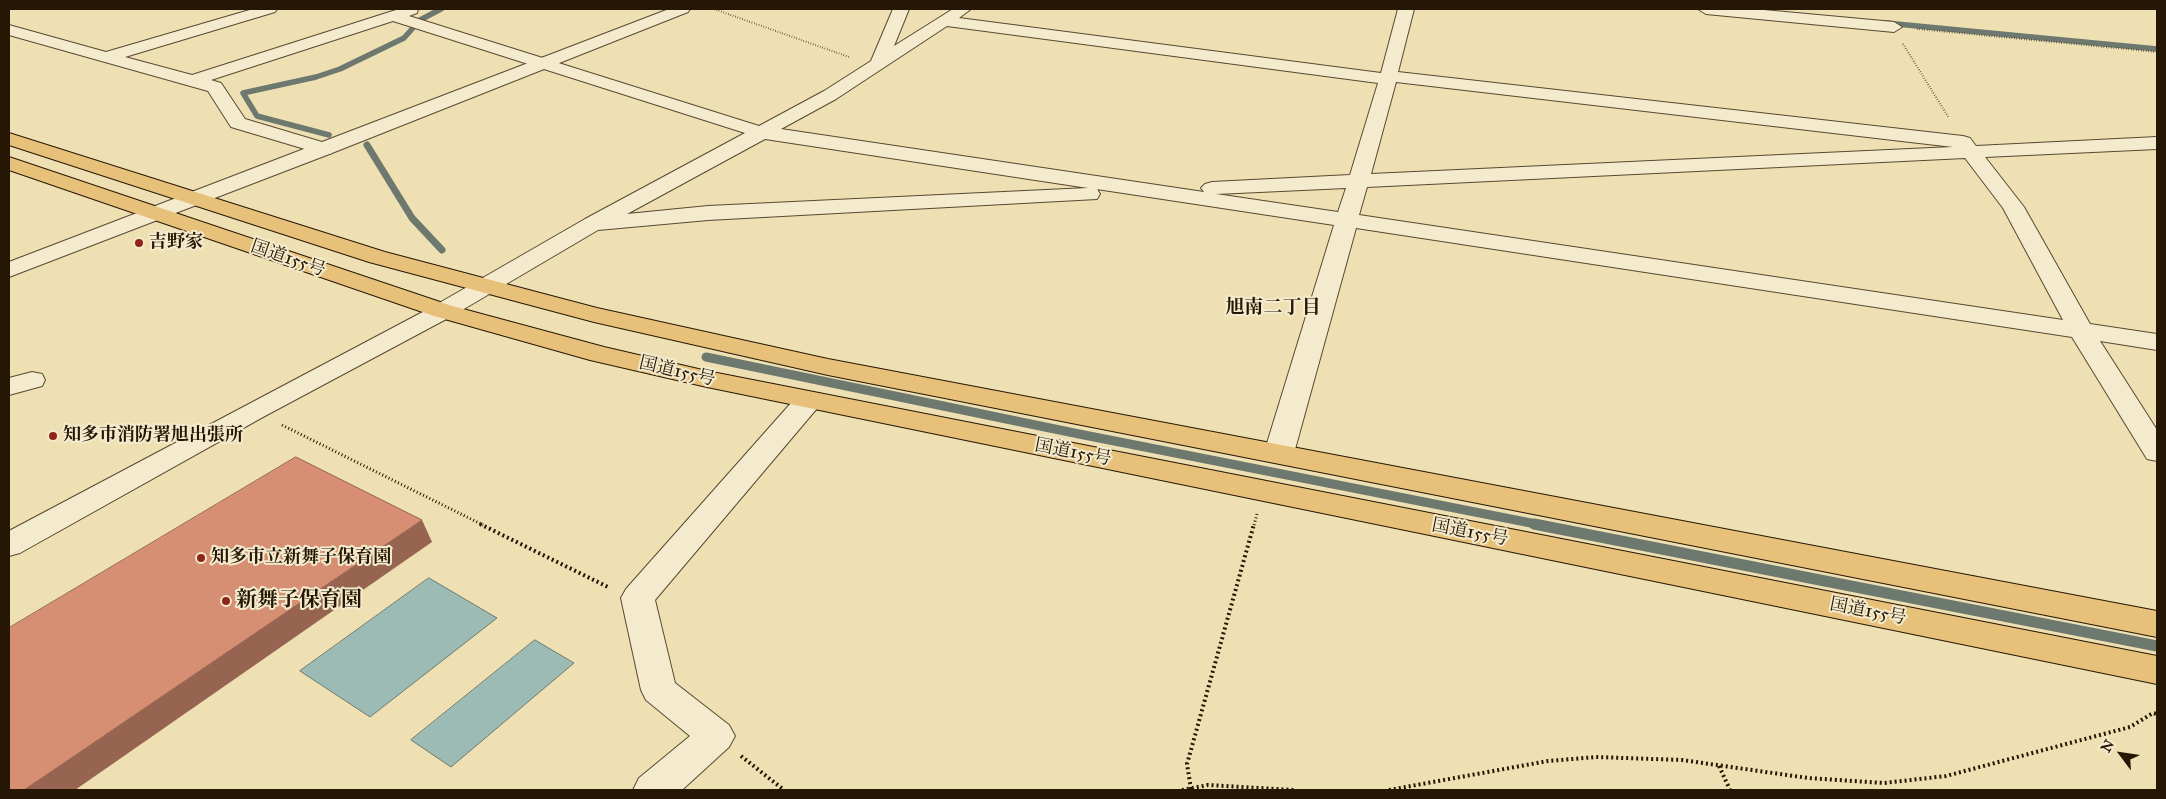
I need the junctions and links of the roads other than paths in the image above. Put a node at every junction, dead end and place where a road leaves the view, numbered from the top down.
1 (207, 9) edge
2 (269, 9) edge
3 (416, 9) edge
4 (682, 9) edge
5 (901, 9) edge
6 (963, 9) edge
7 (1406, 9) edge
8 (1706, 9) edge
9 (394, 16) junction
10 (234, 19) junction
11 (943, 21) junction
12 (1894, 26) road end
13 (9, 30) edge
14 (33, 37) junction
15 (9, 44) edge
16 (110, 56) junction
17 (543, 64) junction
18 (877, 65) junction
19 (1388, 78) junction
20 (194, 80) junction
21 (760, 132) junction
22 (9, 139) edge
23 (2157, 142) edge
24 (1966, 147) junction
25 (325, 149) junction
26 (9, 163) edge
27 (1358, 181) junction
28 (1148, 191) junction
29 (194, 199) junction
30 (153, 214) junction
31 (1346, 219) junction
32 (594, 224) junction
33 (9, 270) edge
34 (484, 287) junction
35 (443, 311) junction
36 (2081, 331) junction
37 (2157, 342) edge
38 (808, 400) junction
39 (2157, 452) edge
40 (1279, 453) junction
41 (9, 545) edge
42 (2157, 624) edge
43 (2157, 670) edge
44 (652, 790) edge

1 - 10 street
2 - 10 street
3 - 9 street
4 - 17 street
5 - 18 street
6 - 11 street
7 - 19 street
8 - 12 street
9 - 17 street
9 - 20 street
10 - 16 street
11 - 18 street
11 - 19 street
13 - 14 street
14 - 15 street
14 - 16 street
16 - 20 street
17 - 21 street
17 - 25 street
18 - 21 street
19 - 24 street
19 - 27 street
20 - 25 street
21 - 28 street
21 - 32 street
22 - 29 highway, 国道155号
23 - 24 street
24 - 27 street
24 - 36 street
25 - 29 street
26 - 30 highway, 国道155号
27 - 28 street
27 - 31 street
28 - 31 street
28 - 32 street
29 - 30 street
29 - 34 highway, 国道155号
30 - 33 street
30 - 35 highway, 国道155号
31 - 36 street
31 - 40 street
32 - 34 street
34 - 35 street
34 - 40 highway, 国道155号
35 - 38 highway, 国道155号
35 - 41 street
36 - 37 street
36 - 39 street
38 - 43 highway, 国道155号
38 - 44 street
40 - 42 highway, 国道155号

